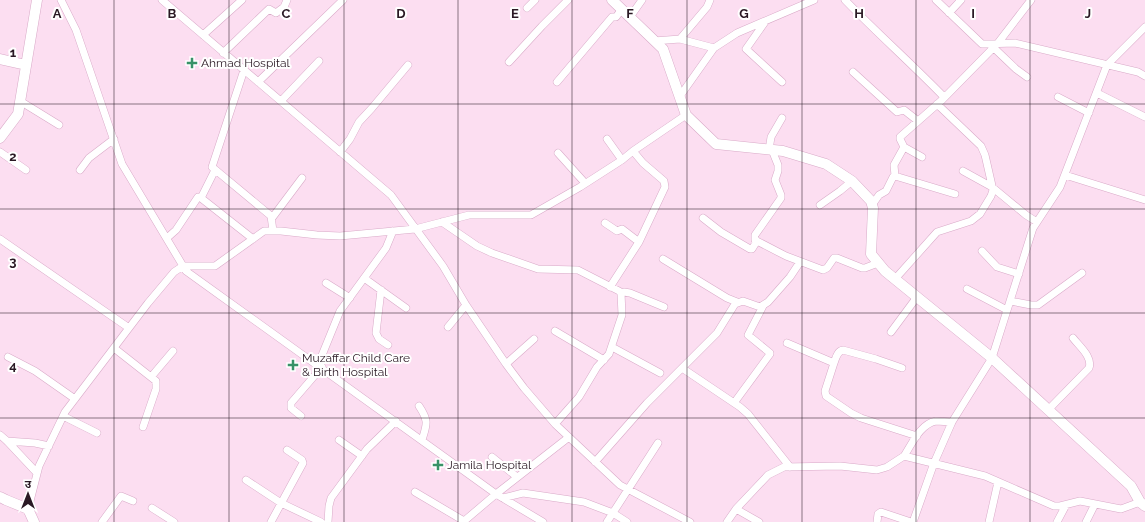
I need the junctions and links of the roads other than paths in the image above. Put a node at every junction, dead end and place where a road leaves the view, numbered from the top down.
1 (37, 0) edge
2 (61, 0) edge
3 (162, 0) edge
4 (242, 0) edge
5 (287, 0) edge
6 (343, 0) edge
7 (536, 0) edge
8 (568, 0) edge
9 (612, 0) edge
10 (642, 0) edge
11 (710, 0) edge
12 (814, 0) edge
13 (845, 0) edge
14 (936, 0) edge
15 (961, 0) edge
16 (1031, 0) edge
17 (527, 8) dead end
18 (622, 9) junction
19 (949, 13) junction
20 (630, 17) junction
21 (766, 21) junction
22 (1145, 27) edge
23 (203, 35) junction
24 (680, 39) junction
25 (654, 41) junction
26 (996, 46) junction
27 (714, 48) junction
28 (223, 52) junction
29 (0, 59) edge
30 (319, 62) dead end
31 (509, 62) dead end
32 (26, 65) junction
33 (408, 65) dead end
34 (1107, 65) junction
35 (244, 70) junction
36 (853, 72) dead end
37 (1145, 76) edge
38 (1027, 77) dead end
39 (258, 82) junction
40 (557, 82) dead end
41 (782, 82) dead end
42 (1096, 93) junction
43 (680, 96) junction
44 (944, 97) junction
45 (1058, 97) dead end
46 (20, 101) junction
47 (281, 101) junction
48 (937, 104) junction
49 (1089, 113) junction
50 (686, 115) junction
51 (1145, 117) edge
52 (782, 118) dead end
53 (918, 121) junction
54 (59, 125) dead end
55 (0, 138) edge
56 (606, 139) dead end
57 (114, 140) junction
58 (904, 147) junction
59 (770, 150) junction
60 (633, 151) junction
61 (0, 152) edge
62 (340, 152) junction
63 (558, 153) dead end
64 (922, 157) dead end
65 (622, 160) junction
66 (26, 170) dead end
67 (80, 170) dead end
68 (215, 170) junction
69 (963, 171) dead end
70 (1065, 175) junction
71 (895, 176) junction
72 (302, 178) dead end
73 (852, 181) junction
74 (585, 183) junction
75 (992, 187) junction
76 (955, 194) dead end
77 (201, 198) junction
78 (1145, 200) edge
79 (820, 205) dead end
80 (872, 205) junction
81 (272, 218) junction
82 (703, 218) dead end
83 (442, 222) junction
84 (1037, 222) junction
85 (605, 223) dead end
86 (415, 229) junction
87 (273, 231) junction
88 (393, 231) junction
89 (167, 238) junction
90 (0, 239) edge
91 (253, 239) junction
92 (757, 241) junction
93 (639, 242) junction
94 (982, 250) dead end
95 (663, 259) dead end
96 (800, 262) junction
97 (878, 263) junction
98 (183, 266) junction
99 (1082, 273) dead end
100 (1019, 274) junction
101 (364, 278) junction
102 (895, 279) junction
103 (326, 283) dead end
104 (610, 287) junction
105 (967, 289) dead end
106 (381, 290) junction
107 (621, 293) junction
108 (917, 297) junction
109 (350, 298) junction
110 (1010, 301) junction
111 (737, 302) junction
112 (466, 304) junction
113 (763, 306) junction
114 (664, 307) dead end
115 (406, 308) dead end
116 (1007, 310) junction
117 (129, 328) junction
118 (448, 328) dead end
119 (555, 331) dead end
120 (891, 332) dead end
121 (1073, 338) dead end
122 (534, 339) dead end
123 (788, 343) dead end
124 (388, 345) dead end
125 (612, 347) junction
126 (114, 348) junction
127 (173, 351) dead end
128 (8, 357) dead end
129 (992, 358) junction
130 (604, 360) junction
131 (834, 363) junction
132 (506, 364) junction
133 (320, 366) junction
134 (682, 368) junction
135 (902, 368) dead end
136 (660, 373) dead end
137 (150, 377) junction
138 (75, 399) junction
139 (734, 403) junction
140 (419, 406) dead end
141 (1048, 410) junction
142 (63, 416) junction
143 (301, 416) dead end
144 (396, 421) junction
145 (952, 422) junction
146 (555, 424) junction
147 (143, 427) dead end
148 (97, 433) dead end
149 (0, 435) edge
150 (917, 436) junction
151 (569, 437) junction
152 (339, 440) dead end
153 (422, 440) junction
154 (7, 441) junction
155 (658, 443) dead end
156 (49, 446) junction
157 (287, 450) dead end
158 (362, 456) junction
159 (904, 456) junction
160 (492, 457) dead end
161 (595, 462) junction
162 (934, 463) junction
163 (790, 467) junction
164 (37, 473) junction
165 (517, 478) junction
166 (246, 480) dead end
167 (998, 482) junction
168 (629, 490) junction
169 (415, 492) dead end
170 (496, 494) junction
171 (0, 497) edge
172 (503, 498) junction
173 (133, 501) dead end
174 (281, 503) junction
175 (1094, 504) junction
176 (1142, 504) edge
177 (1066, 505) junction
178 (152, 508) dead end
179 (28, 509) junction
180 (736, 509) junction
181 (613, 513) junction
182 (467, 520) edge
183 (34, 522) edge
184 (102, 522) edge
185 (174, 522) edge
186 (271, 522) edge
187 (321, 522) edge
188 (328, 522) edge
189 (543, 522) edge
190 (607, 522) edge
191 (627, 522) edge
192 (690, 522) edge
193 (727, 522) edge
194 (759, 522) edge
195 (877, 522) edge
196 (912, 522) edge
197 (989, 522) edge
198 (1057, 522) edge
199 (1086, 522) edge

1 - 32 street
2 - 57 street
3 - 23 street
4 - 23 street
5 - 28 street
6 - 39 street
7 - 17 street
8 - 31 street
9 - 18 street
10 - 20 street
11 - 24 street
12 - 21 street
13 - 44 street
14 - 19 street
15 - 19 street
16 - 26 street
18 - 20 street
18 - 40 street
19 - 26 street
20 - 25 street
21 - 27 street
21 - 41 street
22 - 34 street
23 - 28 street
24 - 25 street
24 - 27 street
25 - 43 street
26 - 34 street
26 - 38 street
26 - 44 street
27 - 43 street
28 - 35 street
29 - 32 street
30 - 47 street
32 - 46 street
33 - 62 street
34 - 37 street
34 - 42 street
35 - 39 street
35 - 68 street
36 - 53 street
39 - 47 street
42 - 49 street
42 - 51 street
43 - 50 street
44 - 48 street
45 - 49 street
46 - 54 street
46 - 55 street
47 - 62 street
48 - 53 street
48 - 75 street
49 - 70 street
50 - 59 street
50 - 60 street
52 - 59 street
53 - 58 street
56 - 65 street
57 - 67 street
57 - 89 street
58 - 64 street
58 - 71 street
59 - 73 street
59 - 92 street
60 - 65 street
60 - 93 street
61 - 66 street
62 - 86 street
63 - 74 street
65 - 74 street
68 - 77 street
68 - 81 street
69 - 75 street
70 - 78 street
70 - 84 street
71 - 76 street
71 - 80 street
72 - 81 street
73 - 79 street
73 - 80 street
74 - 83 street
75 - 84 street
75 - 102 street
77 - 89 street
77 - 91 street
80 - 97 street
81 - 87 street
82 - 92 street
83 - 86 street
83 - 104 street
84 - 100 street
85 - 93 street
86 - 88 street
86 - 112 street
87 - 88 street
87 - 91 street
88 - 101 street
89 - 98 street
90 - 117 street
91 - 98 street
92 - 96 street
93 - 104 street
94 - 100 street
95 - 111 street
96 - 97 street
96 - 113 street
97 - 102 street
98 - 117 street
98 - 133 street
99 - 110 street
100 - 110 street
101 - 106 street
101 - 109 street
102 - 108 street
103 - 109 street
104 - 107 street
105 - 116 street
106 - 115 street
106 - 124 street
107 - 114 street
107 - 125 street
108 - 120 street
108 - 129 street
109 - 133 street
110 - 116 street
111 - 113 street
111 - 134 street
112 - 118 street
112 - 132 street
113 - 139 street
116 - 129 street
117 - 126 street
119 - 130 street
121 - 141 street
122 - 132 street
123 - 131 street
125 - 130 street
125 - 136 street
126 - 137 street
126 - 138 street
127 - 137 street
128 - 138 street
129 - 141 street
129 - 145 street
130 - 146 street
131 - 135 street
131 - 150 street
132 - 146 street
133 - 143 street
133 - 144 street
134 - 139 street
134 - 161 street
137 - 147 street
138 - 142 street
139 - 163 street
140 - 153 street
141 - 176 street
142 - 148 street
142 - 156 street
144 - 153 street
144 - 158 street
145 - 150 street
145 - 162 street
146 - 151 street
149 - 154 street
150 - 159 street
151 - 161 street
151 - 165 street
152 - 158 street
153 - 170 street
154 - 156 street
154 - 164 street
155 - 168 street
156 - 164 street
157 - 174 street
158 - 188 street
159 - 162 street
159 - 163 street
160 - 165 street
161 - 168 street
162 - 167 street
162 - 196 street
163 - 180 street
164 - 179 street
165 - 170 street
166 - 174 street
167 - 177 street
167 - 197 street
168 - 181 street
168 - 192 street
169 - 182 street
170 - 172 street
170 - 182 street
171 - 179 street
172 - 181 street
172 - 189 street
173 - 184 street
174 - 186 street
174 - 187 street
175 - 176 street
175 - 177 street
175 - 199 street
177 - 198 street
178 - 185 street
179 - 183 street
180 - 193 street
180 - 194 street
181 - 190 street
181 - 191 street
195 - 196 street

